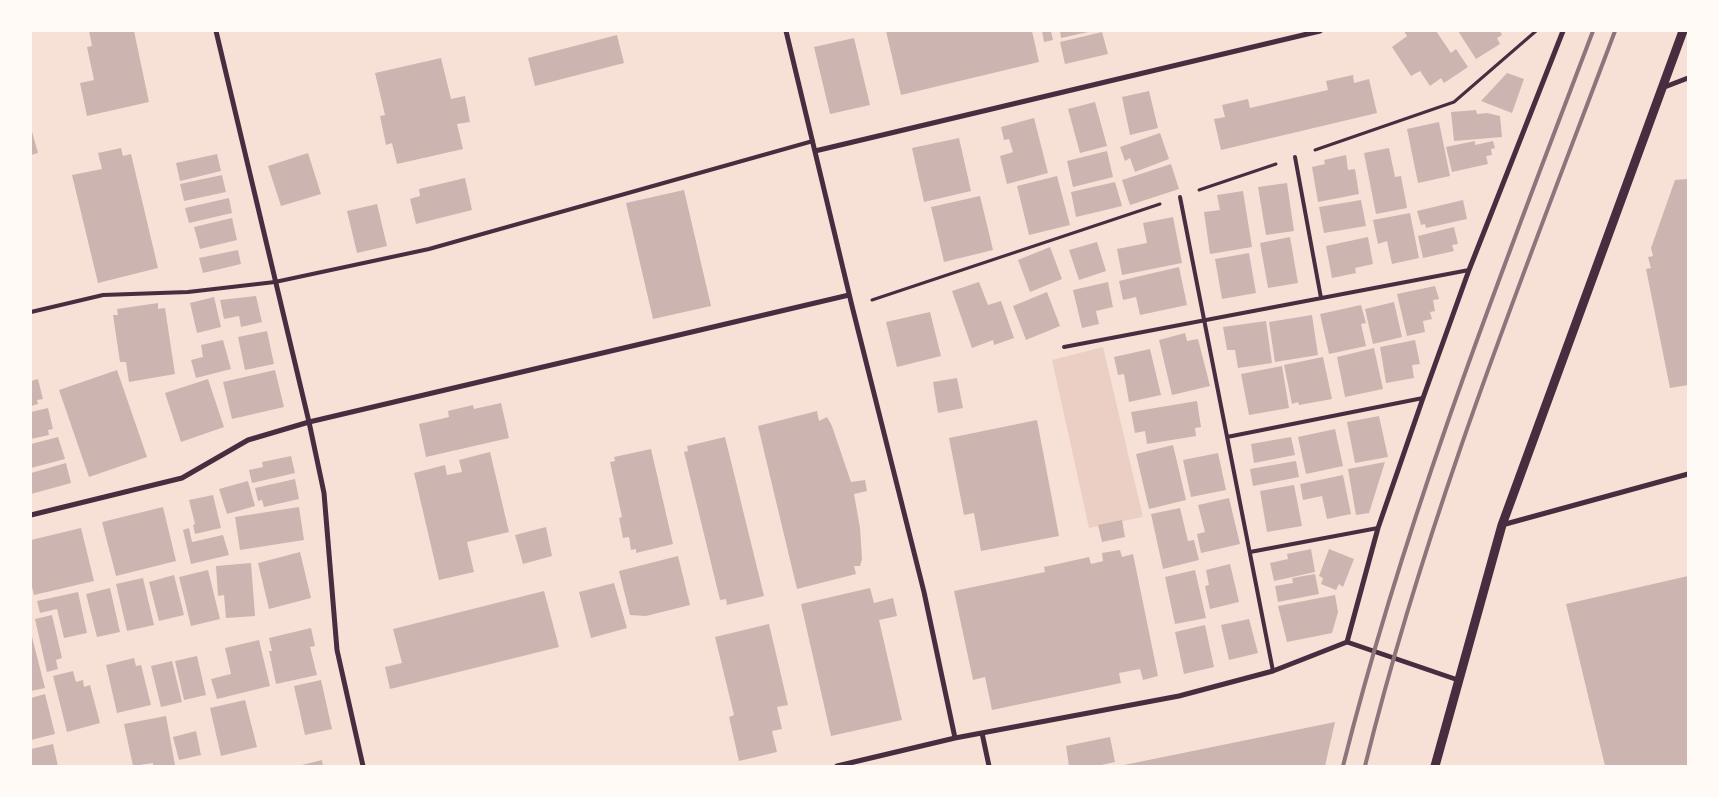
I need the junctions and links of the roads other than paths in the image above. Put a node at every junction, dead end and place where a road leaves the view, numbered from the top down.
1 (216, 31) edge
2 (786, 31) edge
3 (1320, 31) edge
4 (1563, 31) edge
5 (1683, 31) edge
6 (1688, 78) edge
7 (1661, 88) junction
8 (813, 140) junction
9 (815, 151) junction
10 (1295, 157) road end
11 (1180, 197) road end
12 (1469, 270) junction
13 (275, 282) junction
14 (850, 295) junction
15 (1321, 298) junction
16 (31, 312) edge
17 (1205, 320) junction
18 (1064, 347) dead end
19 (1423, 398) junction
20 (309, 422) junction
21 (1227, 437) junction
22 (1688, 474) edge
23 (31, 515) edge
24 (1502, 525) junction
25 (1378, 528) junction
26 (1250, 552) junction
27 (1347, 642) junction
28 (1273, 671) junction
29 (1458, 680) junction
30 (982, 733) junction
31 (955, 738) junction
32 (363, 766) edge
33 (837, 766) edge
34 (989, 766) edge
35 (1435, 766) edge

1 - 13 street
2 - 8 street
3 - 9 street
4 - 12 street
5 - 7 street
6 - 7 street
7 - 24 street
8 - 9 street
8 - 13 lane
9 - 14 street
10 - 15 lane
11 - 17 lane
12 - 15 lane
12 - 19 street
13 - 16 lane
13 - 20 street
14 - 20 street
14 - 31 street
15 - 17 lane
17 - 18 lane
17 - 21 lane
19 - 21 lane
19 - 25 street
20 - 23 street
20 - 32 street
21 - 26 lane
22 - 24 street
24 - 29 street
25 - 26 lane
25 - 27 street
26 - 28 lane
27 - 28 street
27 - 29 street
28 - 30 street
29 - 35 street
30 - 31 street
30 - 34 street
31 - 33 street

